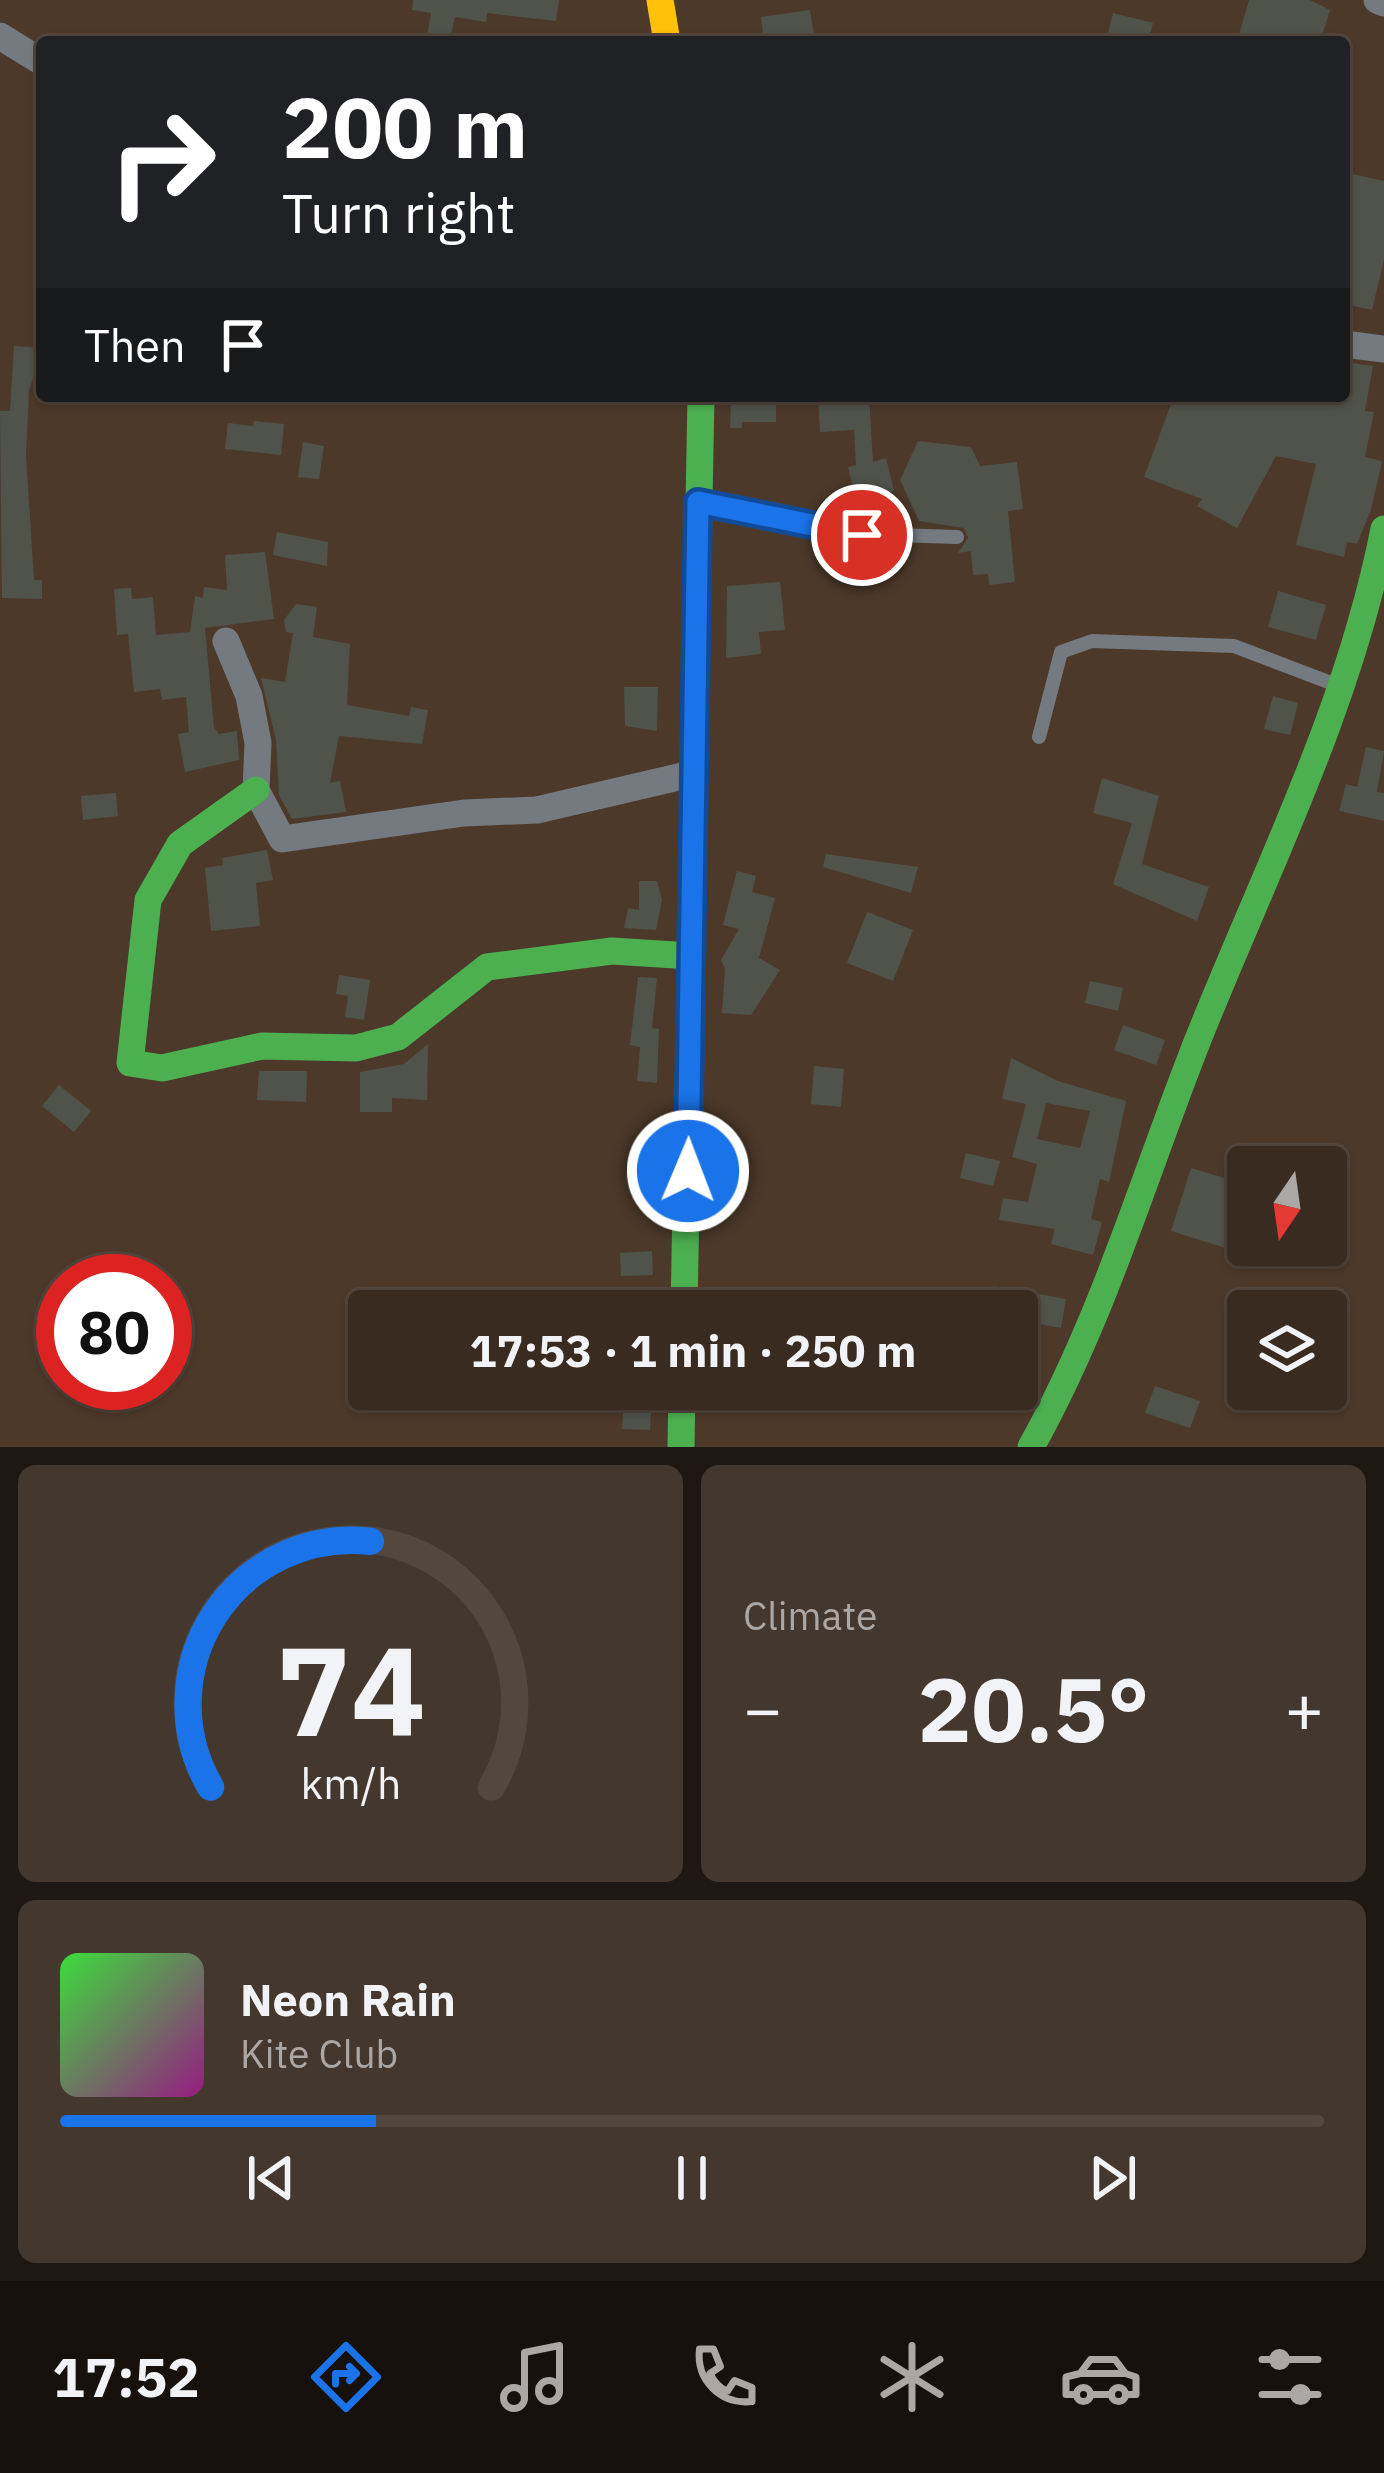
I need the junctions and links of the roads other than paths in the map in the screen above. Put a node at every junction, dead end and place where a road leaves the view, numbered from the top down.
1 (660, 0) edge
2 (0, 36) edge
3 (666, 36) edge
4 (36, 58) edge
5 (1350, 345) edge
6 (1384, 349) edge
7 (701, 402) edge
8 (698, 502) junction
9 (1384, 529) edge
10 (958, 537) dead end
11 (1377, 610) edge
12 (226, 641) dead end
13 (1344, 687) junction
14 (1039, 737) dead end
15 (691, 774) junction
16 (256, 790) junction
17 (691, 956) junction
18 (684, 1290) edge
19 (682, 1410) edge
20 (681, 1447) edge
21 (1031, 1447) edge

1 - 3 main road
2 - 4 street
5 - 6 street
7 - 8 main road
8 - 10 lane
8 - 15 main road
9 - 11 main road
11 - 13 main road
12 - 16 street
13 - 14 lane
13 - 21 main road
15 - 16 street
15 - 17 main road
16 - 17 main road
17 - 18 main road
19 - 20 main road

